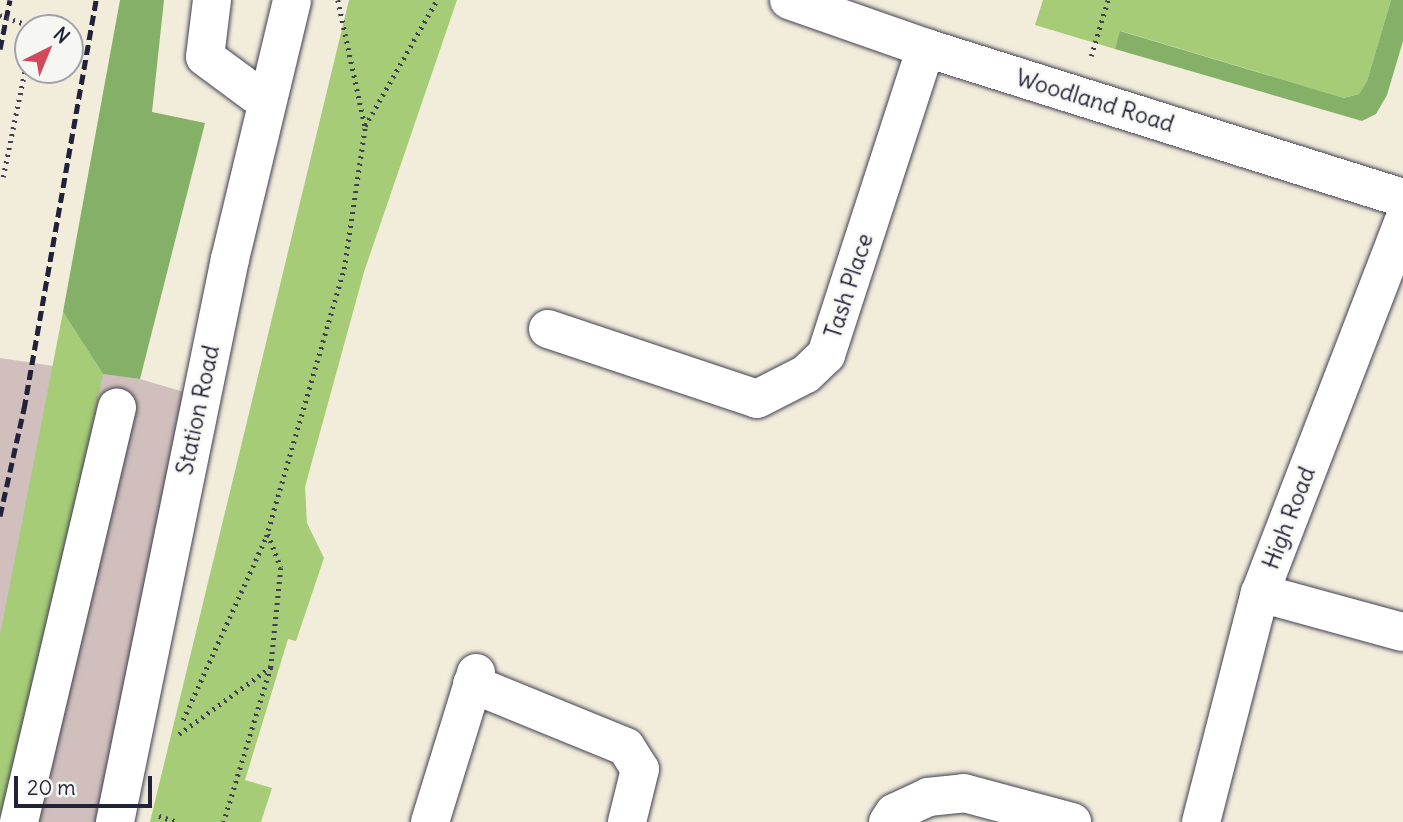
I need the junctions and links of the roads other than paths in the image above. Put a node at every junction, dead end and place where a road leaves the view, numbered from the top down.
1 (212, 0) edge
2 (292, 0) edge
3 (789, 0) edge
4 (926, 48) junction
5 (265, 102) junction
6 (1403, 198) edge
7 (1403, 223) edge
8 (548, 329) dead end
9 (117, 407) dead end
10 (1260, 593) junction
11 (1403, 632) edge
12 (19, 822) edge
13 (115, 822) edge
14 (430, 822) edge
15 (627, 822) edge
16 (888, 822) edge
17 (1072, 822) edge
18 (1202, 822) edge

1 - 5 street
2 - 5 street, Station Road
3 - 4 street, Woodland Road
4 - 6 street, Woodland Road
4 - 8 street, Tash Place
5 - 13 street, Station Road
7 - 10 street, High Road
9 - 12 street
10 - 11 street
10 - 18 street, High Road
14 - 15 street
16 - 17 street

